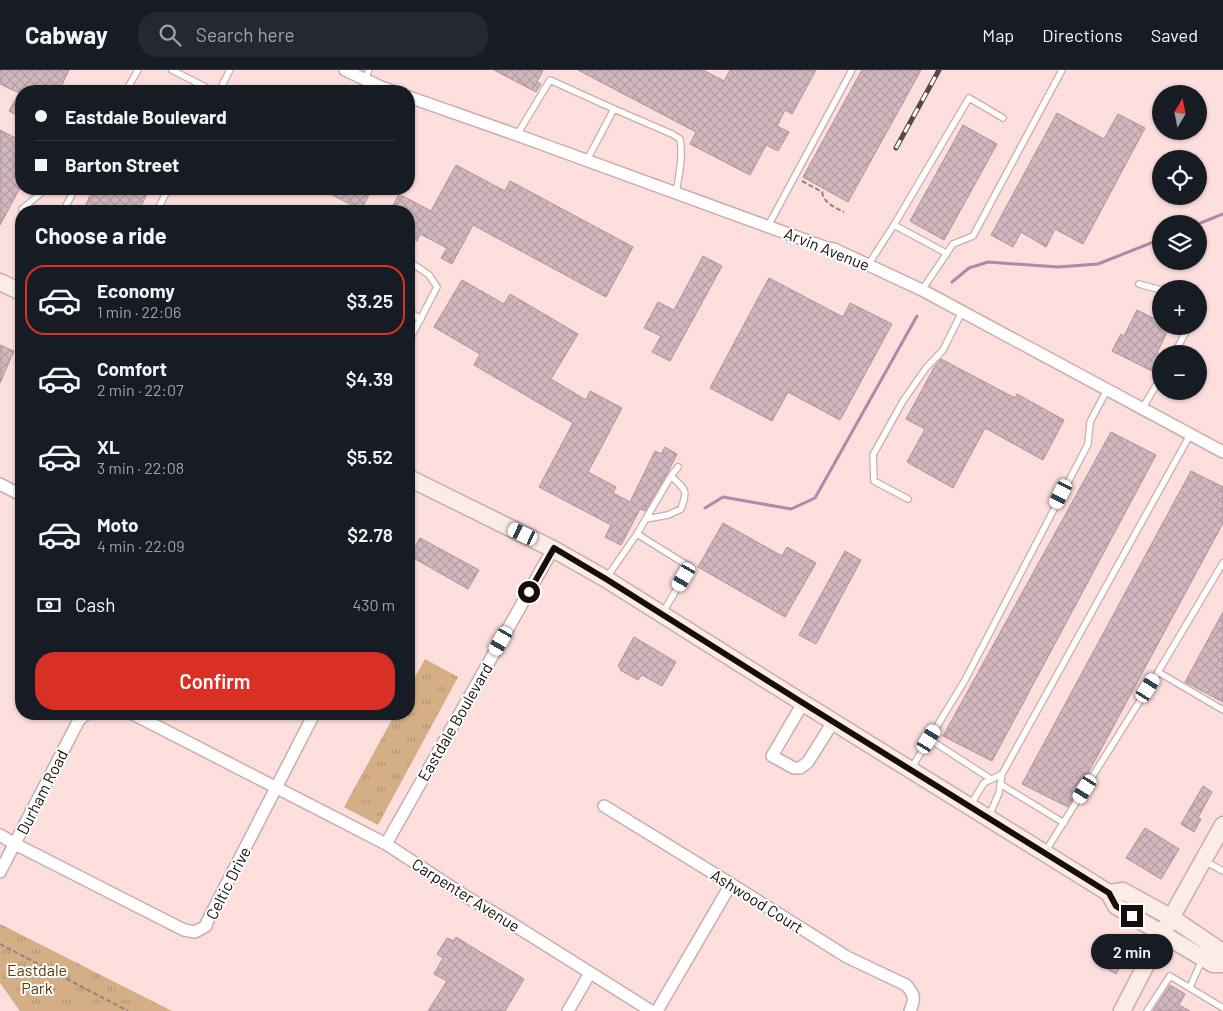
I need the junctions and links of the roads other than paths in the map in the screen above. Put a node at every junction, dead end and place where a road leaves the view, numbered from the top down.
1 (138, 70) edge
2 (172, 70) edge
3 (230, 70) edge
4 (345, 70) edge
5 (852, 70) edge
6 (1062, 70) edge
7 (367, 75) edge
8 (129, 85) edge
9 (201, 85) edge
10 (222, 85) edge
11 (383, 85) edge
12 (415, 99) edge
13 (614, 109) junction
14 (1002, 118) dead end
15 (517, 135) junction
16 (587, 160) junction
17 (676, 193) junction
18 (38, 195) edge
19 (26, 205) edge
20 (894, 225) junction
21 (768, 226) junction
22 (946, 254) junction
23 (415, 265) edge
24 (868, 265) junction
25 (0, 282) edge
26 (1139, 284) dead end
27 (1152, 288) edge
28 (15, 289) edge
29 (922, 290) junction
30 (962, 312) junction
31 (415, 315) edge
32 (421, 318) junction
33 (415, 330) edge
34 (1106, 390) junction
35 (1152, 393) edge
36 (1142, 410) junction
37 (1190, 435) junction
38 (1223, 452) edge
39 (678, 467) dead end
40 (671, 476) junction
41 (415, 481) edge
42 (0, 484) edge
43 (15, 492) edge
44 (908, 499) dead end
45 (646, 519) junction
46 (636, 534) junction
47 (554, 548) junction
48 (1223, 563) edge
49 (606, 579) junction
50 (662, 613) junction
51 (1158, 672) junction
52 (803, 703) junction
53 (1223, 710) edge
54 (79, 720) edge
55 (145, 720) edge
56 (311, 720) edge
57 (833, 722) junction
58 (929, 739) junction
59 (911, 770) junction
60 (1002, 774) junction
61 (991, 779) junction
62 (1000, 784) junction
63 (276, 788) junction
64 (604, 806) dead end
65 (970, 806) junction
66 (988, 818) junction
67 (1064, 823) junction
68 (1223, 825) edge
69 (0, 835) edge
70 (15, 844) junction
71 (386, 844) junction
72 (1045, 853) junction
73 (1204, 860) junction
74 (1223, 871) edge
75 (0, 872) edge
76 (731, 884) junction
77 (1109, 893) junction
78 (1172, 918) junction
79 (1162, 934) junction
80 (1223, 956) edge
81 (1203, 958) junction
82 (1223, 964) edge
83 (590, 973) junction
84 (1190, 987) junction
85 (1223, 1008) edge
86 (568, 1011) edge
87 (651, 1011) edge
88 (657, 1011) edge
89 (910, 1011) edge
90 (1122, 1011) edge
91 (1147, 1011) edge

1 - 8 lane
2 - 9 lane
3 - 10 lane
4 - 7 street
5 - 21 lane
6 - 22 lane
7 - 11 street
12 - 15 street, Arvin Avenue
13 - 15 lane
13 - 16 lane
13 - 17 lane
14 - 20 lane
15 - 16 street, Arvin Avenue
16 - 17 street, Arvin Avenue
17 - 21 street, Arvin Avenue
18 - 19 lane
20 - 22 lane
20 - 24 lane
21 - 24 street, Arvin Avenue
22 - 29 lane
23 - 32 lane
24 - 29 street, Arvin Avenue
25 - 28 main road
26 - 27 lane
29 - 30 street, Arvin Avenue
30 - 34 street, Arvin Avenue
30 - 44 lane
31 - 32 lane
32 - 33 lane
34 - 36 street, Arvin Avenue
34 - 58 lane
35 - 36 lane
36 - 37 street, Arvin Avenue
37 - 38 street, Arvin Avenue
37 - 60 lane
39 - 40 lane
40 - 45 lane
40 - 45 lane
41 - 47 main road
42 - 43 street
45 - 46 lane
46 - 49 lane
46 - 50 lane
47 - 49 main road
47 - 71 street, Eastdale Boulevard
48 - 51 lane
49 - 50 main road
50 - 52 main road
51 - 53 lane
51 - 67 lane
52 - 57 main road
52 - 57 street
54 - 70 street, Durham Road
55 - 63 street
56 - 63 street, Celtic Drive
57 - 59 main road
58 - 59 lane
58 - 61 lane
59 - 65 main road
60 - 61 lane
60 - 62 lane
61 - 65 lane
62 - 66 lane
62 - 67 lane
63 - 70 street, Celtic Drive
63 - 71 street, Carpenter Avenue
64 - 76 street, Ashwood Court
65 - 66 main road
66 - 72 main road
67 - 72 lane
68 - 73 main road
69 - 70 street, Celtic Drive
70 - 75 street, Durham Road
71 - 83 street, Carpenter Avenue
72 - 77 main road
73 - 74 lane
73 - 78 main road
76 - 88 street
76 - 89 street, Ashwood Court
77 - 78 main road
77 - 79 main road
78 - 79 main road
78 - 80 main road
79 - 81 main road
79 - 90 main road
81 - 82 main road
81 - 84 lane
83 - 86 street
83 - 87 street, Carpenter Avenue
84 - 85 lane
84 - 91 lane

